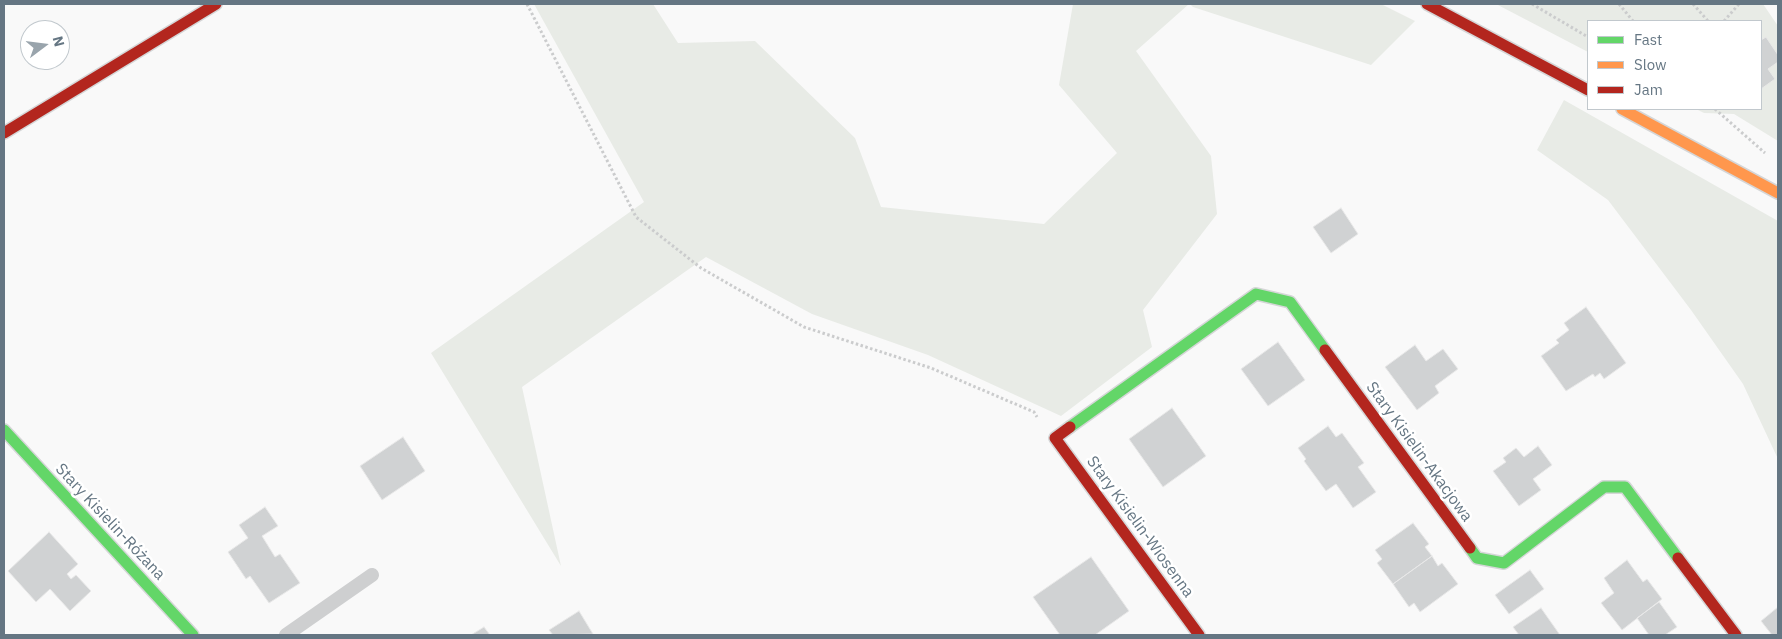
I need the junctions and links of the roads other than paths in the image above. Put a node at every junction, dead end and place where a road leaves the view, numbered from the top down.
1 (216, 4) edge
2 (1427, 4) edge
3 (1587, 89) edge
4 (1624, 110) edge
5 (4, 133) edge
6 (1778, 193) edge
7 (4, 430) edge
8 (1055, 438) joint
9 (372, 575) dead end
10 (193, 635) edge
11 (286, 635) edge
12 (1199, 635) edge
13 (1736, 635) edge

1 - 5 street
2 - 3 street
4 - 6 street
7 - 10 street, Stary Kisielin-Różana
8 - 12 street, Stary Kisielin-Wiosenna
8 - 13 street, Stary Kisielin-Akacjowa
9 - 11 lane

